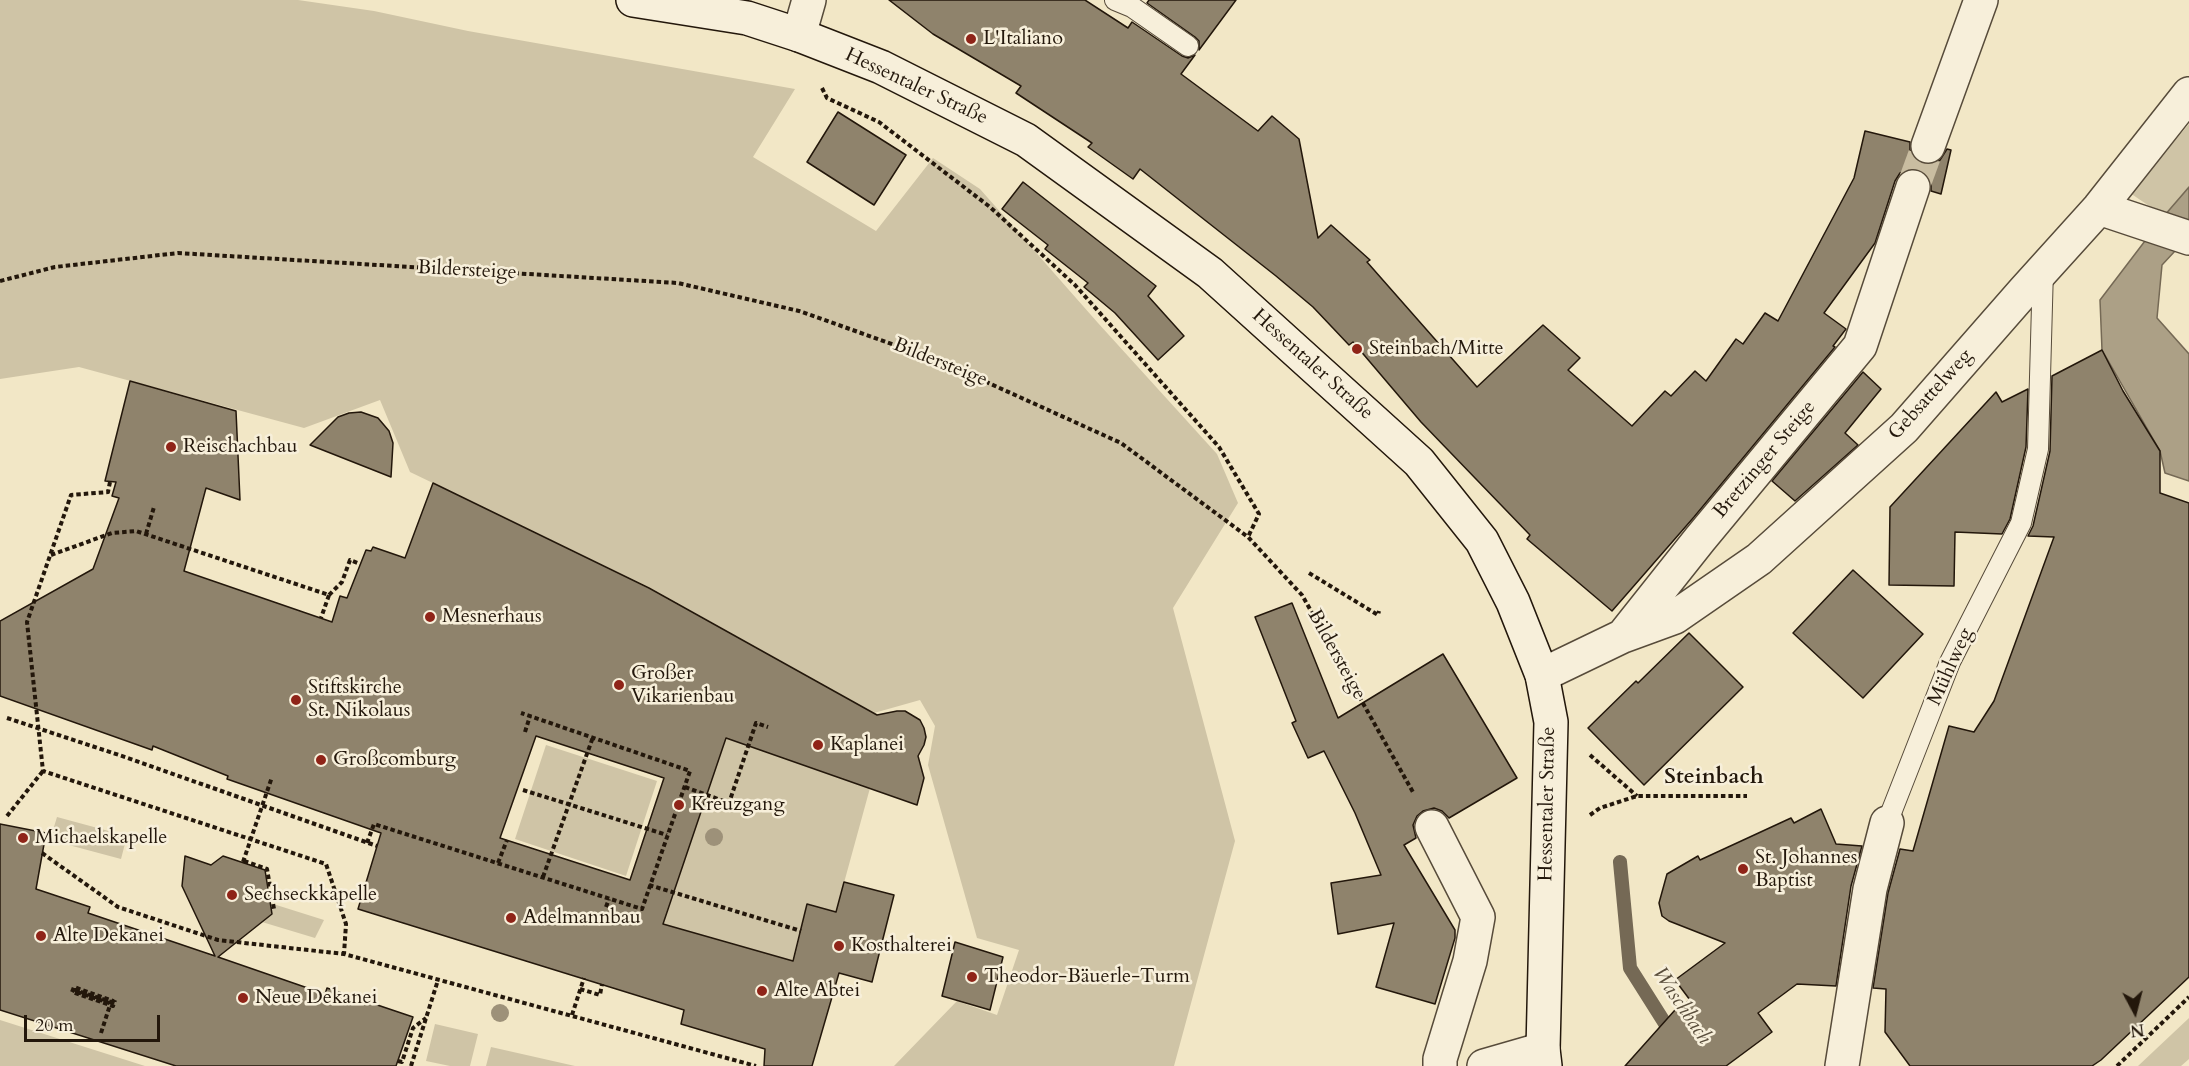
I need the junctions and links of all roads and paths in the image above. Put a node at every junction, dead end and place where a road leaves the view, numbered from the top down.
1 (633, 0) edge
2 (809, 0) edge
3 (1115, 0) edge
4 (1981, 0) edge
5 (799, 35) junction
6 (1188, 46) dead end
7 (2189, 94) edge
8 (1928, 146) tunnel mouth
9 (1913, 187) tunnel mouth
10 (2099, 208) junction
11 (2189, 238) edge
12 (2043, 269) junction
13 (0, 281) edge
14 (110, 482) dead end
15 (154, 507) dead end
16 (146, 534) junction
17 (1248, 537) junction
18 (50, 555) junction
19 (360, 564) dead end
20 (1309, 573) dead end
21 (329, 596) junction
22 (1379, 611) dead end
23 (321, 618) dead end
24 (1623, 636) junction
25 (1542, 675) junction
26 (521, 713) dead end
27 (530, 716) junction
28 (7, 718) dead end
29 (1551, 722) junction
30 (768, 727) dead end
31 (40, 728) junction
32 (525, 732) dead end
33 (593, 737) junction
34 (43, 771) junction
35 (272, 777) dead end
36 (685, 787) junction
37 (523, 790) dead end
38 (1637, 796) junction
39 (1747, 796) dead end
40 (568, 804) junction
41 (262, 805) junction
42 (7, 816) dead end
43 (1887, 823) joint
44 (1432, 827) joint
45 (667, 835) junction
46 (251, 839) junction
47 (507, 840) dead end
48 (1548, 841) junction
49 (368, 843) junction
50 (377, 846) dead end
51 (42, 853) dead end
52 (498, 863) junction
53 (543, 877) junction
54 (649, 885) junction
55 (609, 899) junction
56 (606, 907) dead end
57 (271, 909) dead end
58 (801, 931) dead end
59 (220, 932) dead end
60 (218, 940) junction
61 (344, 954) junction
62 (584, 978) dead end
63 (438, 980) junction
64 (602, 984) dead end
65 (580, 989) junction
66 (2189, 997) edge
67 (116, 1000) dead end
68 (572, 1015) junction
69 (426, 1018) junction
70 (101, 1033) dead end
71 (1544, 1058) edge
72 (398, 1061) dead end
73 (411, 1066) edge
74 (756, 1066) edge
75 (1440, 1066) edge
76 (1484, 1066) edge
77 (1842, 1066) edge
78 (2117, 1066) edge

1 - 5 street, Hessentaler Straße
2 - 5 street
3 - 6 lane
4 - 8 street
5 - 17 path
5 - 25 street, Hessentaler Straße
7 - 10 street, Gebsattelweg
9 - 24 street, Bretzinger Steige
10 - 11 street
10 - 12 street, Gebsattelweg
12 - 24 street, Gebsattelweg
12 - 43 lane, Mühlweg
13 - 17 path, Bildersteige
14 - 18 path
15 - 16 path
16 - 18 path
16 - 21 path
17 - 44 path, Bildersteige
18 - 31 path
19 - 21 path
20 - 22 path
21 - 23 path
24 - 25 street, Bretzinger Steige
25 - 29 street, Hessentaler Straße
26 - 27 path
27 - 32 path
27 - 33 path
28 - 31 path
29 - 38 path
29 - 48 street, Hessentaler Straße
30 - 36 path
31 - 34 path
31 - 41 path
33 - 36 path
33 - 40 path
34 - 42 path
34 - 46 path
35 - 41 path
36 - 45 path
37 - 40 path
38 - 39 path
38 - 48 path
40 - 45 path
40 - 53 path
41 - 46 path
41 - 49 path
43 - 77 street, Mühlweg
44 - 75 street
45 - 54 path
46 - 57 path
46 - 61 path
47 - 52 path
48 - 71 street, Hessentaler Straße
49 - 50 path
49 - 52 path
51 - 60 path
52 - 53 path
53 - 55 path
54 - 55 path
54 - 58 path
55 - 56 path
59 - 60 path
60 - 61 path
61 - 63 path
62 - 65 path
63 - 68 path
63 - 69 path
64 - 65 path
65 - 68 path
66 - 78 path
67 - 70 path
68 - 74 path
69 - 72 path
69 - 73 path
71 - 76 street

